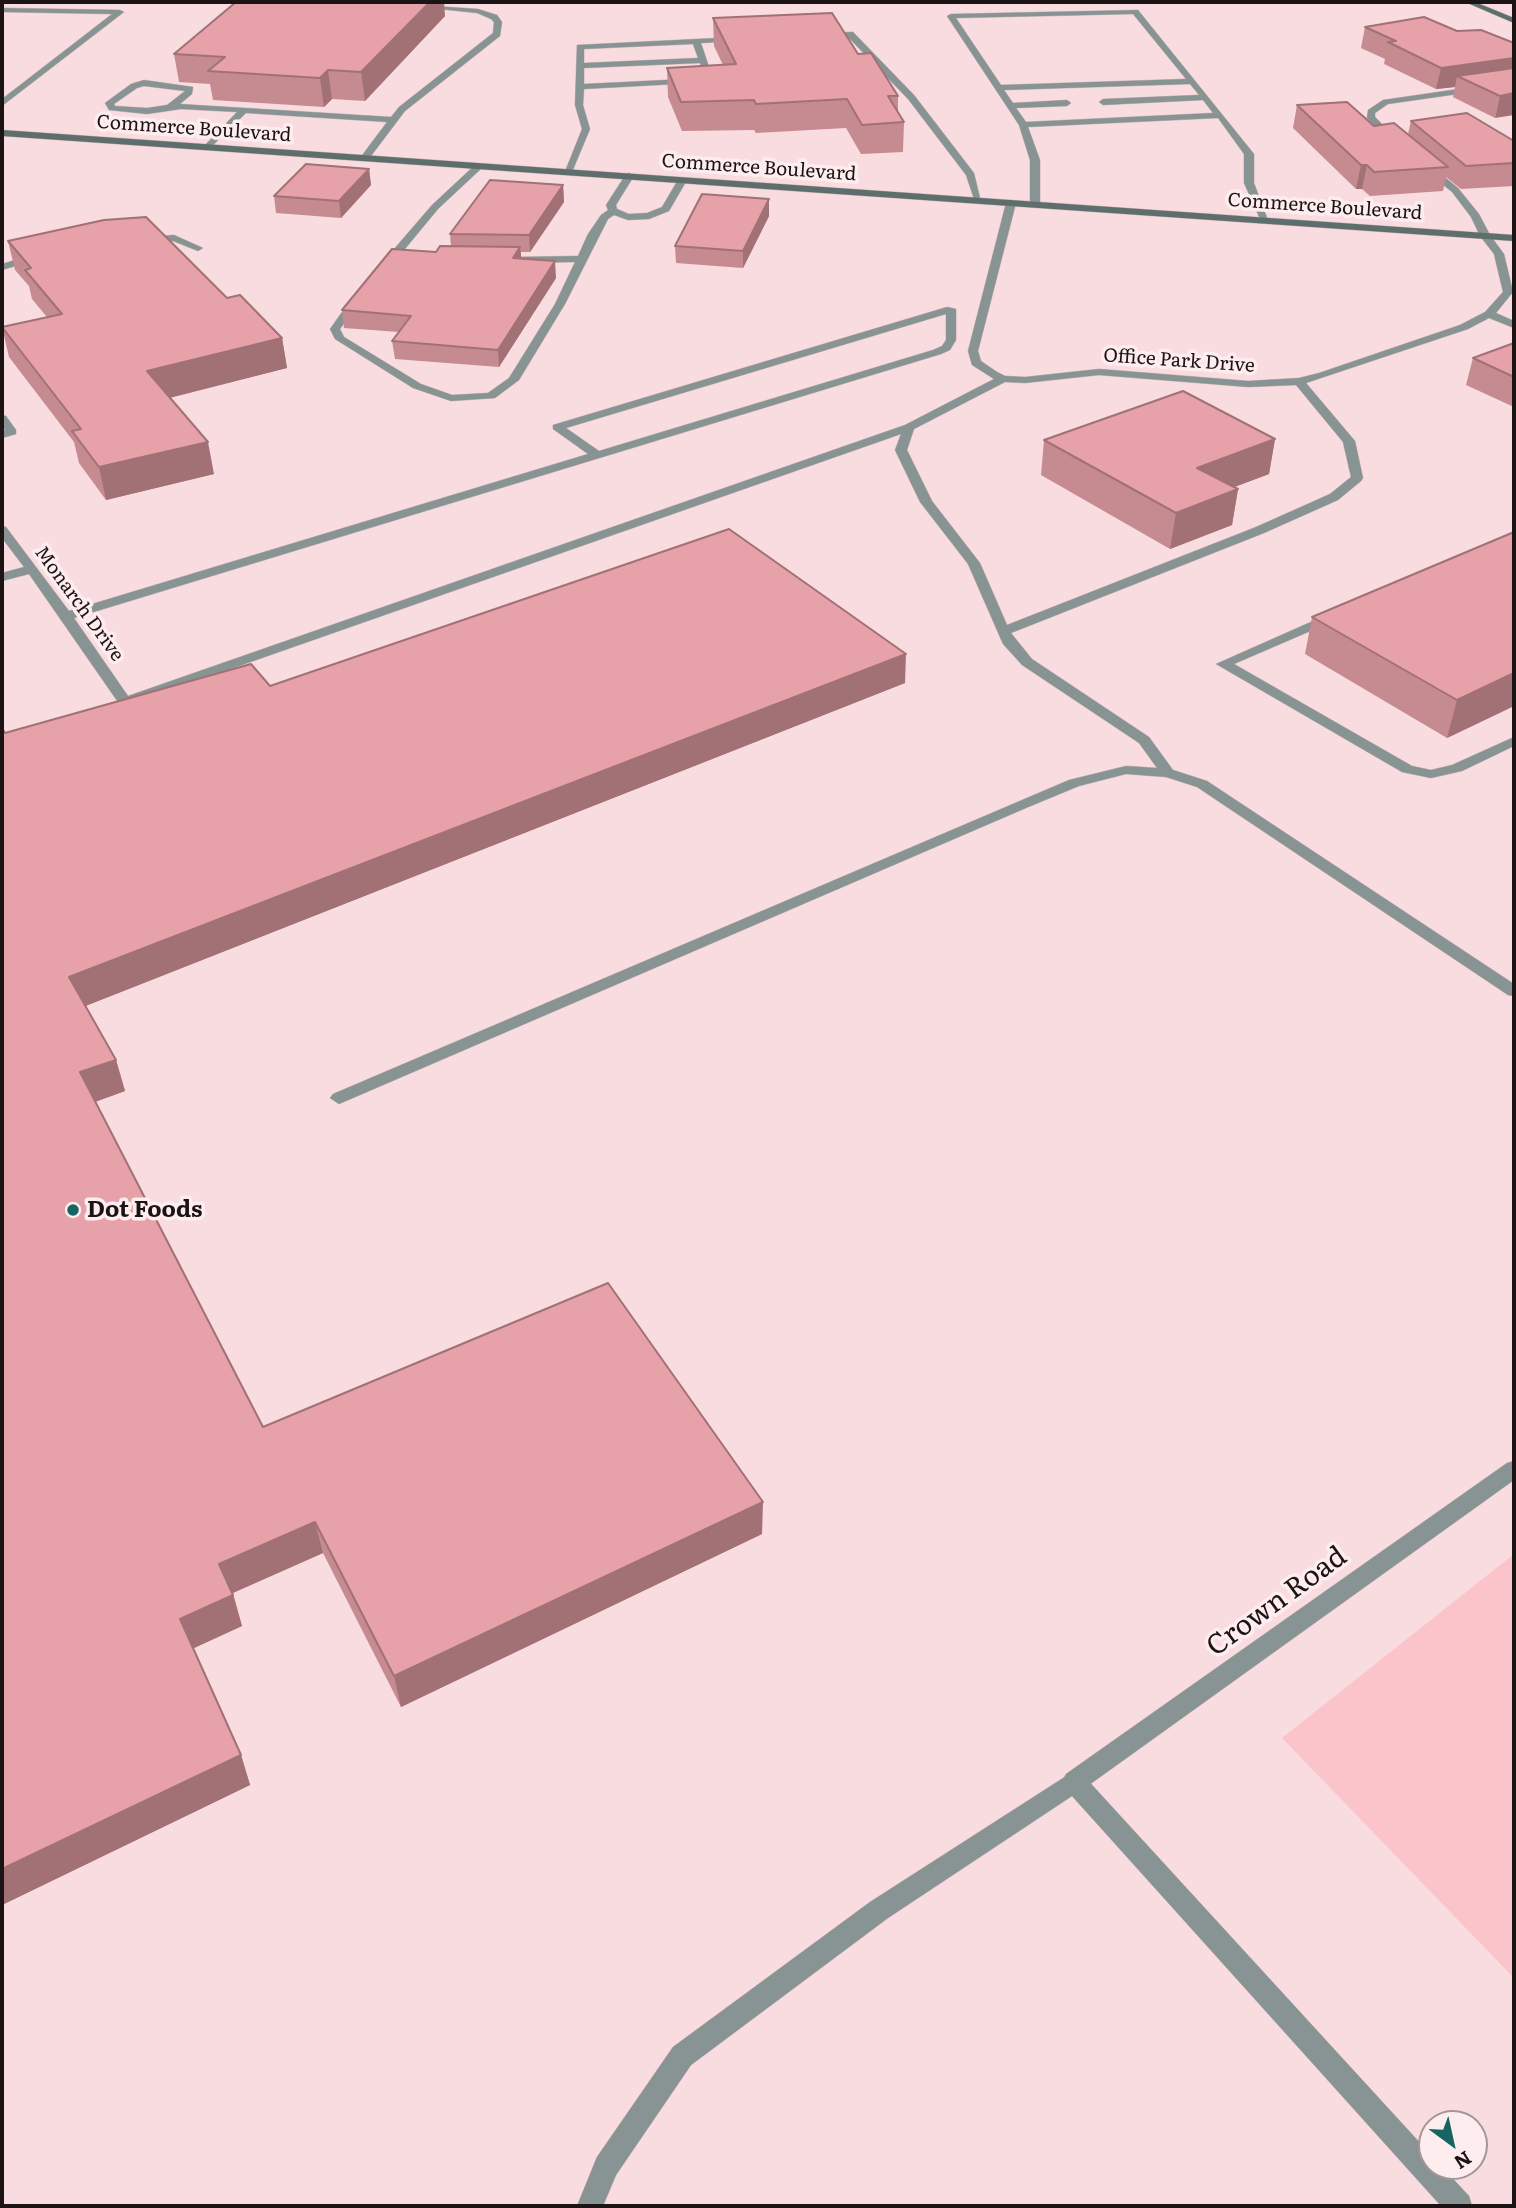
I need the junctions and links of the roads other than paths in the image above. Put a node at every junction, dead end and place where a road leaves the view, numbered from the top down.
1 (377, 2) edge
2 (1469, 2) edge
3 (2, 10) edge
4 (1514, 21) edge
5 (811, 36) edge
6 (747, 39) edge
7 (696, 41) junction
8 (703, 60) junction
9 (579, 66) junction
10 (1192, 81) junction
11 (1514, 83) edge
12 (579, 87) junction
13 (999, 88) junction
14 (1204, 97) junction
15 (1103, 102) dead end
16 (2, 103) edge
17 (1067, 103) dead end
18 (1011, 106) junction
19 (170, 107) junction
20 (243, 111) junction
21 (1220, 114) junction
22 (393, 120) junction
23 (1023, 125) junction
24 (2, 133) edge
25 (208, 147) junction
26 (1402, 147) edge
27 (365, 158) junction
28 (1423, 164) edge
29 (479, 166) junction
30 (567, 172) junction
31 (629, 176) junction
32 (682, 180) junction
33 (978, 200) junction
34 (1011, 203) junction
35 (1035, 204) junction
36 (613, 211) junction
37 (1265, 221) junction
38 (1485, 236) junction
39 (1514, 238) edge
40 (136, 241) edge
41 (198, 248) dead end
42 (396, 255) junction
43 (43, 256) edge
44 (408, 256) edge
45 (508, 259) edge
46 (581, 259) junction
47 (2, 267) edge
48 (380, 273) edge
49 (364, 290) edge
50 (1489, 314) junction
51 (1514, 325) edge
52 (1003, 379) junction
53 (1298, 381) junction
54 (2, 418) edge
55 (909, 428) junction
56 (2, 435) edge
57 (597, 455) junction
58 (2, 530) edge
59 (31, 569) junction
60 (2, 576) edge
61 (1350, 609) edge
62 (66, 616) junction
63 (1003, 631) junction
64 (1514, 741) edge
65 (1168, 773) junction
66 (1514, 991) edge
67 (339, 1098) dead end
68 (1514, 1469) edge
69 (1074, 1782) junction
70 (590, 2206) edge
71 (1459, 2206) edge

1 - 22 street
2 - 4 street
3 - 16 street
5 - 33 street
6 - 7 street
7 - 8 street
7 - 9 street
8 - 9 street
8 - 12 street
9 - 12 street
10 - 13 street
10 - 13 street
10 - 14 street
11 - 26 street
12 - 30 street
13 - 18 street
14 - 15 street
14 - 21 street
17 - 18 street
18 - 23 street
19 - 19 street
19 - 20 street
20 - 22 street
20 - 25 street
21 - 23 street
21 - 37 street
22 - 27 street
23 - 35 street
24 - 25 street, Commerce Boulevard
25 - 27 street, Commerce Boulevard
27 - 29 street, Commerce Boulevard
28 - 38 street
29 - 30 street, Commerce Boulevard
29 - 42 street
30 - 31 street, Commerce Boulevard
31 - 32 street, Commerce Boulevard
31 - 36 street
32 - 33 street, Commerce Boulevard
32 - 36 street
33 - 34 street, Commerce Boulevard
34 - 35 street, Commerce Boulevard
34 - 52 street
35 - 37 street, Commerce Boulevard
36 - 46 street
37 - 38 street, Commerce Boulevard
38 - 39 street, Commerce Boulevard
38 - 50 street
40 - 41 street
42 - 44 street
42 - 48 street
43 - 47 street
45 - 46 street
46 - 49 street
50 - 51 street
50 - 53 street, Office Park Drive
52 - 53 street, Office Park Drive
52 - 55 street
53 - 63 street
54 - 56 street
55 - 62 street, Monarch Drive
55 - 63 street
57 - 57 street
57 - 62 street
58 - 59 street, Monarch Drive
59 - 60 street
59 - 62 street, Monarch Drive
61 - 64 street
63 - 65 street
65 - 66 street
65 - 67 street
68 - 69 street, Crown Road
69 - 70 street, Crown Road
69 - 71 street

